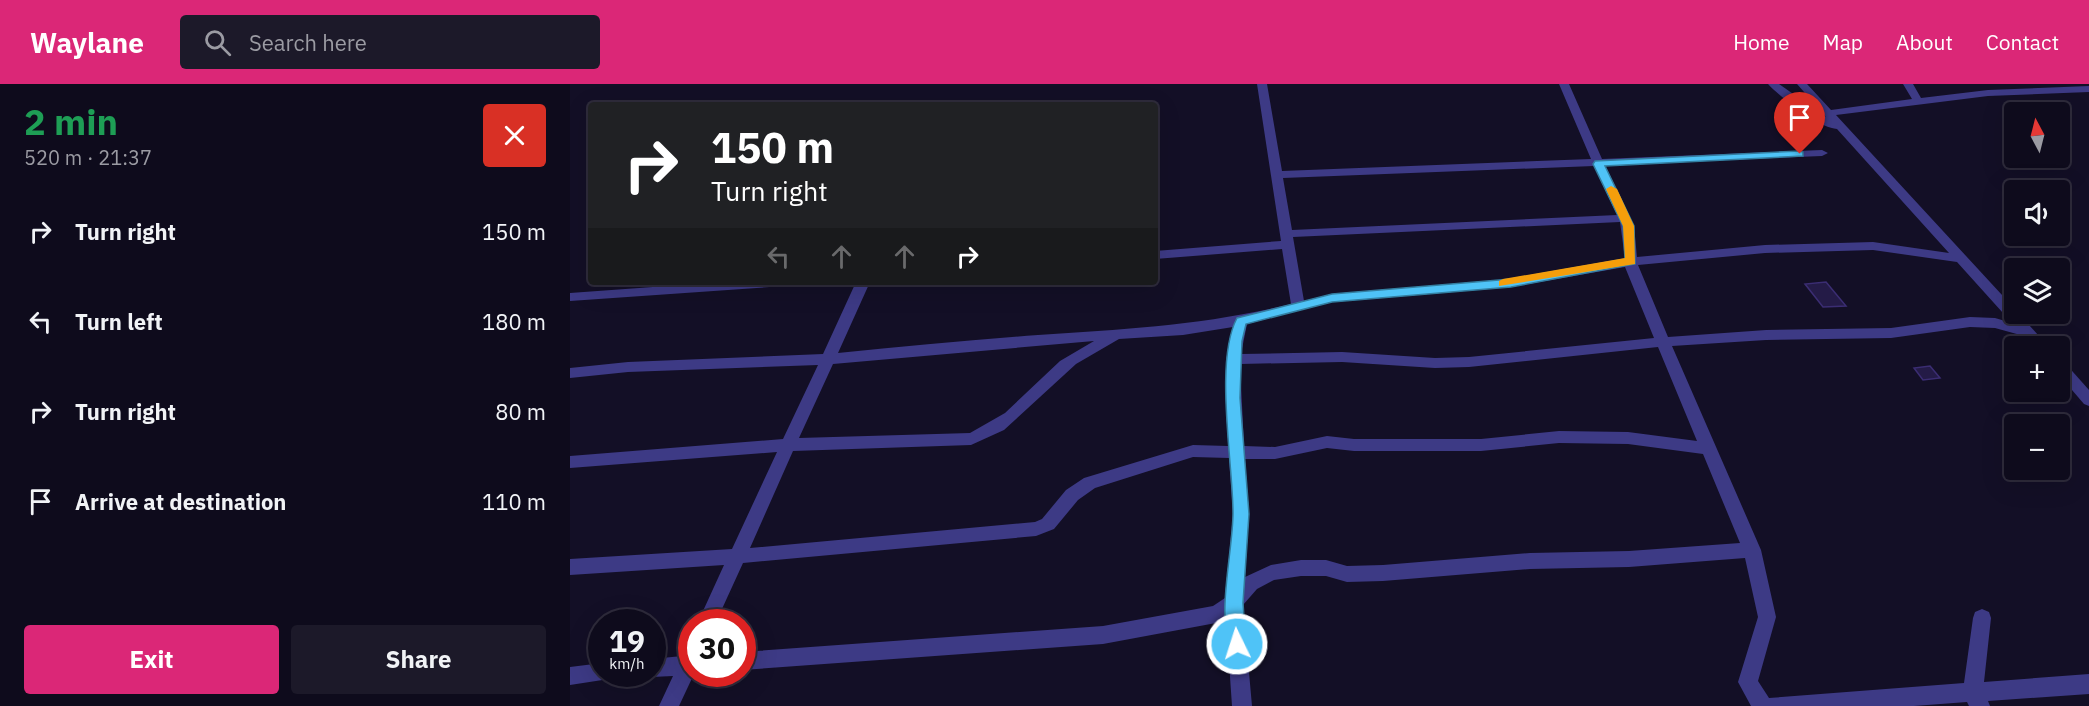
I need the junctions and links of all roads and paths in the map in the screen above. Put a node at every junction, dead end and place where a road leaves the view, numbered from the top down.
1 (1262, 84) edge
2 (1564, 84) edge
3 (1773, 84) edge
4 (1802, 84) edge
5 (1908, 84) edge
6 (2089, 89) edge
7 (1919, 103) junction
8 (1829, 113) junction
9 (1843, 129) junction
10 (1822, 153) dead end
11 (1598, 164) junction
12 (1277, 175) junction
13 (1625, 218) junction
14 (1286, 240) junction
15 (1158, 255) edge
16 (1962, 259) junction
17 (1630, 261) junction
18 (741, 285) edge
19 (862, 285) edge
20 (570, 297) edge
21 (1298, 306) junction
22 (1241, 321) junction
23 (2027, 332) junction
24 (1120, 334) junction
25 (2031, 336) edge
26 (1662, 342) junction
27 (828, 359) junction
28 (1233, 359) junction
29 (570, 373) edge
30 (2070, 378) edge
31 (2089, 400) edge
32 (788, 445) junction
33 (1707, 448) junction
34 (1236, 454) junction
35 (570, 462) edge
36 (1752, 550) junction
37 (737, 556) junction
38 (570, 567) edge
39 (1234, 603) junction
40 (713, 609) edge
41 (1982, 618) dead end
42 (756, 661) edge
43 (588, 674) edge
44 (570, 676) edge
45 (2089, 684) edge
46 (678, 687) edge
47 (1977, 699) edge
48 (669, 706) edge
49 (1242, 706) edge
50 (1762, 706) edge
51 (1774, 706) edge

1 - 12 street
2 - 11 street
3 - 9 street
4 - 8 street
5 - 7 street
6 - 7 street
7 - 8 street
8 - 9 street
9 - 16 street
10 - 11 street
11 - 12 street
11 - 13 street
12 - 14 street
13 - 14 street
13 - 17 street
14 - 15 street
14 - 21 street
16 - 17 street
16 - 23 street
17 - 21 street
17 - 26 street
18 - 20 street
19 - 27 street
21 - 22 street
22 - 24 street
22 - 28 street
23 - 25 street
23 - 26 street
24 - 27 street
24 - 32 street
26 - 28 street
26 - 33 street
27 - 29 street
27 - 32 street
28 - 34 street
30 - 31 street
32 - 35 street
32 - 37 street
33 - 34 street
33 - 36 street
34 - 37 street
34 - 39 street
36 - 39 street
36 - 50 street
37 - 38 street
37 - 40 street
39 - 42 street
39 - 49 street
41 - 47 street
43 - 44 street
45 - 47 street
46 - 48 street
47 - 51 street

